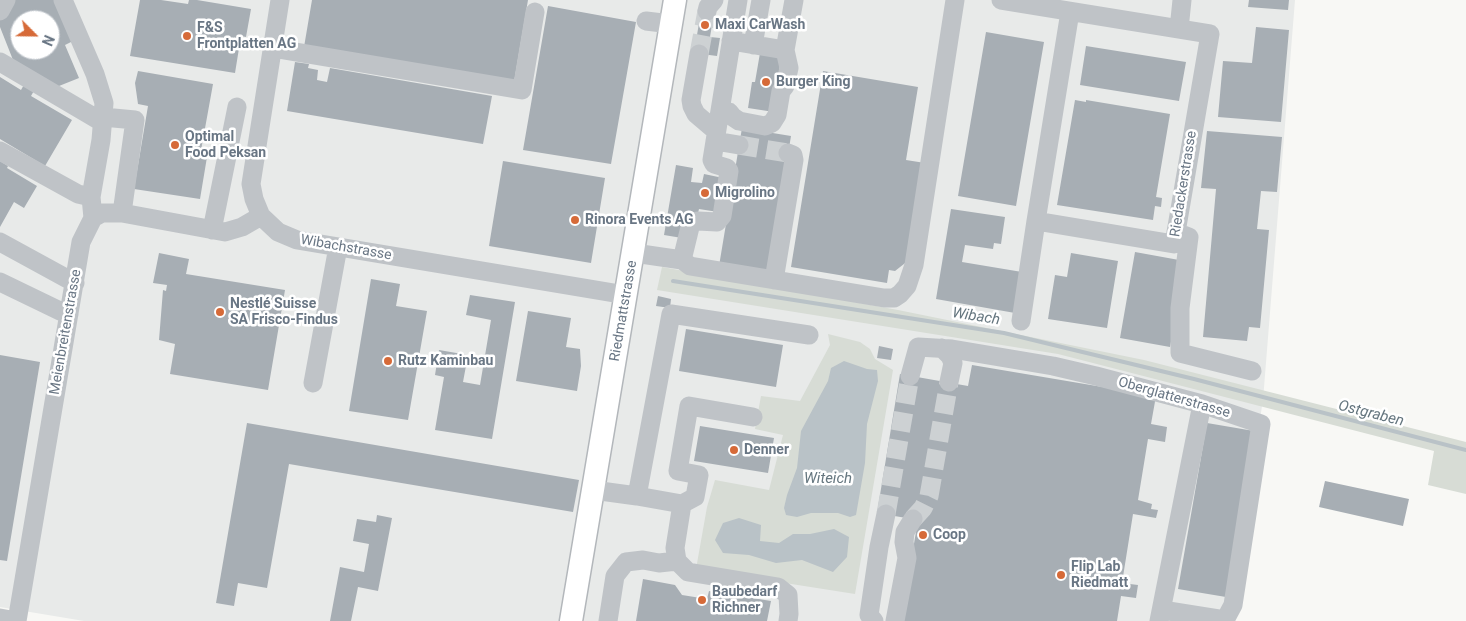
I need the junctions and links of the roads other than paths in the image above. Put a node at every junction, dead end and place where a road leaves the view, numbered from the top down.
1 (6, 0) edge
2 (62, 0) edge
3 (280, 0) edge
4 (675, 0) edge
5 (738, 0) edge
6 (761, 0) edge
7 (794, 0) edge
8 (955, 0) edge
9 (1001, 0) edge
10 (1182, 0) edge
11 (1052, 4) edge
12 (0, 11) edge
13 (535, 12) dead end
14 (1070, 12) junction
15 (646, 21) dead end
16 (671, 24) junction
17 (1179, 29) junction
18 (742, 43) junction
19 (272, 48) junction
20 (785, 50) junction
21 (699, 54) tunnel mouth
22 (0, 62) edge
23 (236, 107) dead end
24 (724, 111) junction
25 (103, 119) junction
26 (716, 136) junction
27 (739, 145) tunnel mouth
28 (0, 151) edge
29 (788, 154) dead end
30 (91, 197) junction
31 (122, 213) junction
32 (261, 216) junction
33 (93, 218) junction
34 (1036, 221) junction
35 (212, 230) junction
36 (1176, 232) junction
37 (0, 242) edge
38 (338, 247) junction
39 (634, 253) junction
40 (682, 260) junction
41 (774, 280) junction
42 (0, 282) edge
43 (75, 283) junction
44 (626, 296) junction
45 (69, 314) junction
46 (1020, 321) dead end
47 (809, 335) dead end
48 (942, 348) junction
49 (1252, 371) dead end
50 (910, 376) tunnel mouth
51 (949, 382) tunnel mouth
52 (313, 383) dead end
53 (1202, 404) junction
54 (753, 417) dead end
55 (593, 490) junction
56 (637, 496) junction
57 (682, 504) junction
58 (879, 546) junction
59 (902, 549) junction
60 (677, 561) junction
61 (1160, 616) edge
62 (0, 618) edge
63 (870, 619) edge
64 (1225, 620) edge
65 (17, 621) edge
66 (571, 621) edge
67 (608, 621) edge
68 (788, 621) edge
69 (894, 621) edge

1 - 12 street
2 - 25 street
3 - 19 street, Wibachstrasse
4 - 16 main road, Riedmattstrasse
5 - 18 street
6 - 18 street
7 - 20 street
8 - 41 street
9 - 11 street, Riedackerstrasse
10 - 17 street
11 - 14 street, Riedackerstrasse
13 - 19 street
14 - 17 street, Riedackerstrasse
14 - 34 street
15 - 16 street
16 - 39 main road, Riedmattstrasse
17 - 36 street, Riedackerstrasse
18 - 20 street
18 - 24 street
19 - 32 street, Wibachstrasse
20 - 24 street
21 - 26 street
22 - 25 street
23 - 35 street
24 - 26 street
25 - 30 street
25 - 31 street
26 - 27 street
26 - 40 street
28 - 30 street
29 - 41 street
30 - 33 street
31 - 33 street
31 - 35 street
32 - 35 street
32 - 38 street, Wibachstrasse
33 - 43 street, Meienbreitenstrasse
34 - 36 street, Riedackerstrasse
34 - 46 street
36 - 49 street
37 - 43 street
38 - 44 street, Wibachstrasse
38 - 52 street
39 - 40 street
39 - 44 main road, Riedmattstrasse
40 - 41 street
42 - 45 street
43 - 45 street, Meienbreitenstrasse
44 - 55 main road, Riedmattstrasse
45 - 65 street, Meienbreitenstrasse
47 - 56 street
48 - 50 street, Oberglatterstrasse
48 - 51 street
48 - 53 street, Oberglatterstrasse
53 - 61 street
53 - 64 street, Oberglatterstrasse
54 - 57 street
55 - 56 street
55 - 66 main road, Riedmattstrasse
56 - 57 street
57 - 60 street
58 - 59 street
58 - 59 street
58 - 63 street
59 - 69 street
60 - 67 street
60 - 68 street
61 - 64 street
62 - 65 street

